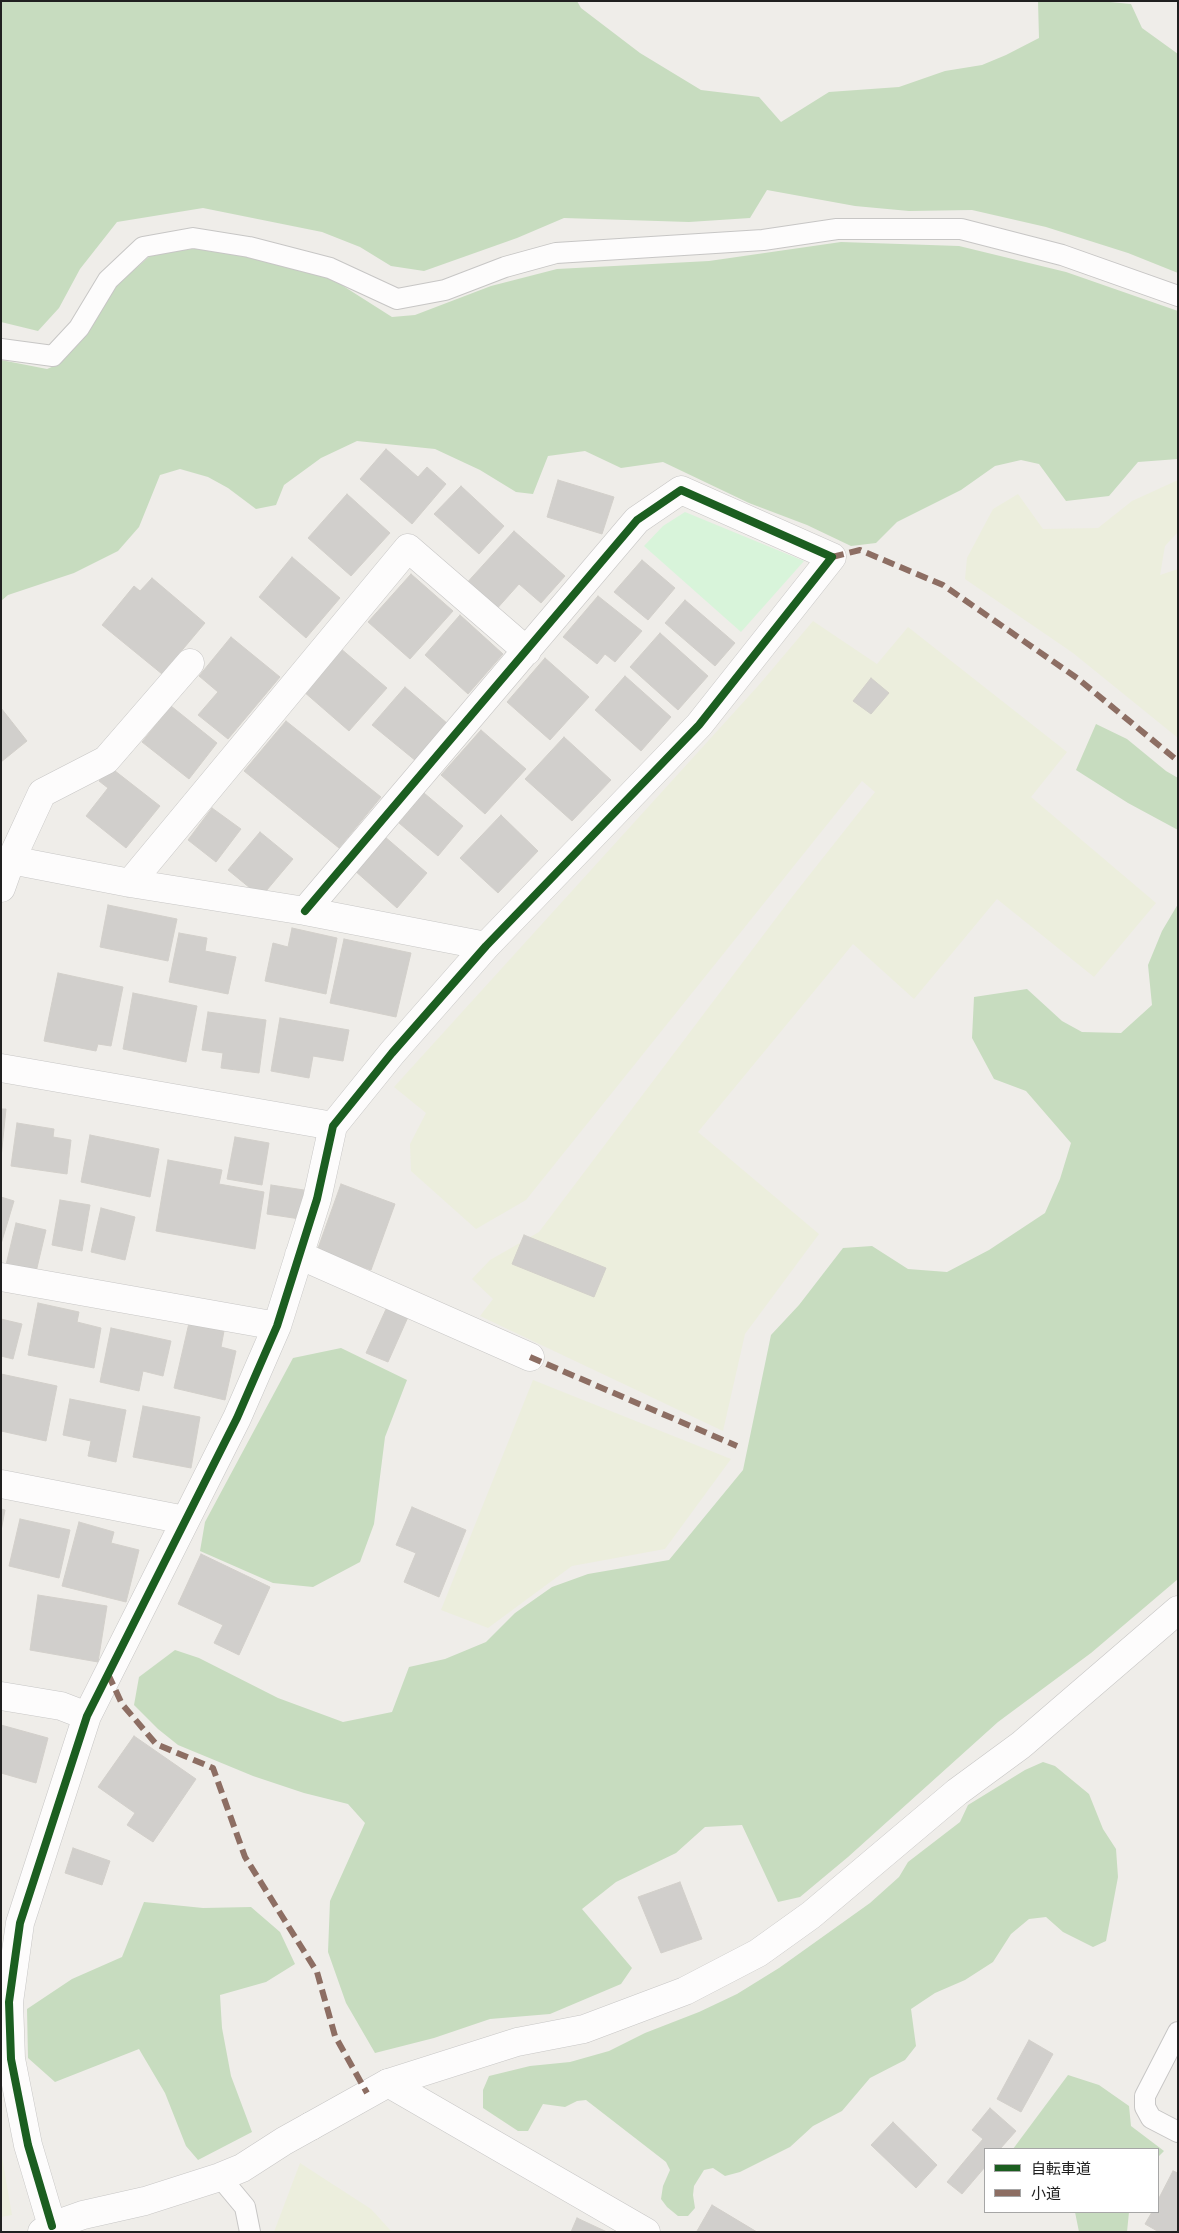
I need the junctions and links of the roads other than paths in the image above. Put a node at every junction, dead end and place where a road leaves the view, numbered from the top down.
1 (1178, 296) edge
2 (1, 349) edge
3 (527, 651) junction
4 (190, 663) dead end
5 (11, 860) junction
6 (130, 883) junction
7 (1, 888) edge
8 (305, 911) junction
9 (486, 946) junction
10 (1, 1068) edge
11 (333, 1126) junction
12 (299, 1255) junction
13 (1, 1277) edge
14 (277, 1326) junction
15 (530, 1357) dead end
16 (1, 1484) edge
17 (185, 1520) junction
18 (1178, 1610) edge
19 (1, 1696) edge
20 (87, 1716) junction
21 (1178, 2032) edge
22 (388, 2083) junction
23 (1178, 2132) edge
24 (220, 2177) junction
25 (47, 2229) edge
26 (250, 2232) edge
27 (646, 2232) edge

1 - 2 lane
3 - 6 street
3 - 8 street
3 - 9 street
4 - 5 street
5 - 6 street
5 - 7 street
6 - 8 street
8 - 9 street
9 - 11 street
10 - 11 street
11 - 12 street
12 - 14 street
12 - 15 street
13 - 14 street
14 - 17 street
16 - 17 street
17 - 20 street
18 - 22 street
19 - 20 street
20 - 25 street
21 - 23 lane
22 - 24 street
22 - 27 street
24 - 25 street
24 - 26 lane

